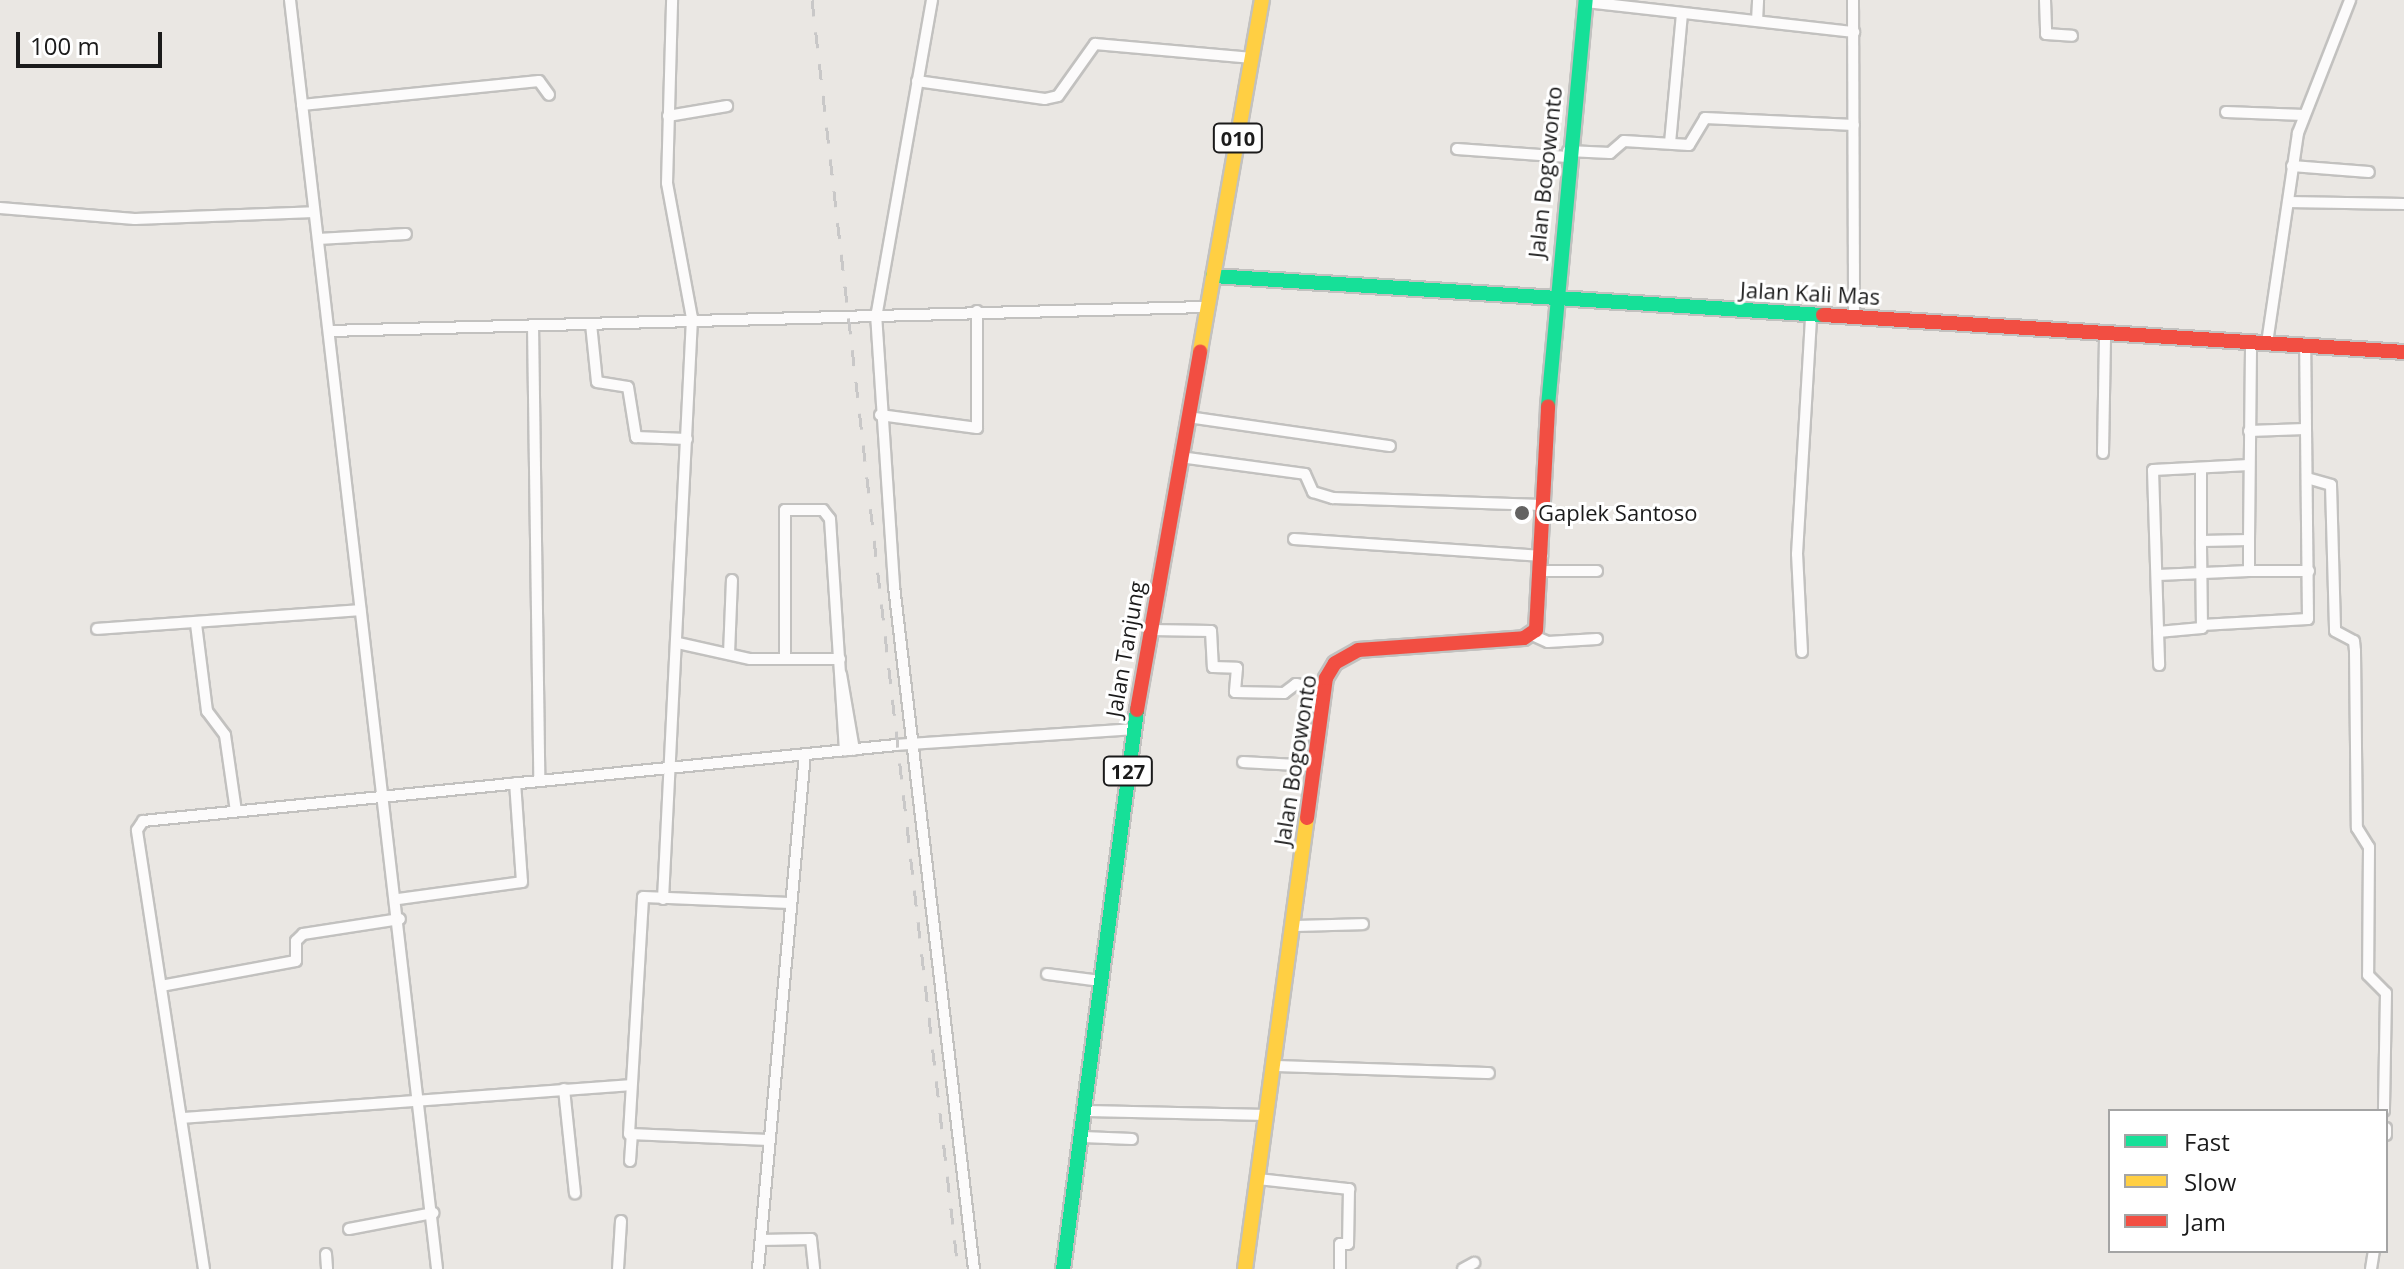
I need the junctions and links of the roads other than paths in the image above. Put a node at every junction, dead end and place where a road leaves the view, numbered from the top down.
1 (290, 0) edge
2 (672, 0) edge
3 (932, 0) edge
4 (1262, 0) edge
5 (1698, 0) edge
6 (1758, 0) edge
7 (1853, 0) edge
8 (2045, 0) edge
9 (2350, 0) edge
10 (1586, 1) edge
11 (1682, 14) junction
12 (1696, 14) junction
13 (1757, 21) junction
14 (1854, 32) junction
15 (2072, 36) dead end
16 (1252, 58) junction
17 (917, 81) junction
18 (549, 95) dead end
19 (302, 105) junction
20 (727, 106) dead end
21 (2226, 112) dead end
22 (2304, 115) junction
23 (668, 116) junction
24 (1854, 125) junction
25 (1670, 143) junction
26 (1457, 149) dead end
27 (1568, 154) junction
28 (2292, 166) junction
29 (2369, 172) dead end
30 (2288, 202) junction
31 (2404, 204) edge
32 (0, 208) edge
33 (314, 212) junction
34 (406, 234) dead end
35 (318, 239) junction
36 (1213, 276) junction
37 (1554, 299) junction
38 (1207, 307) junction
39 (977, 311) junction
40 (876, 313) junction
41 (1811, 315) junction
42 (692, 318) junction
43 (1854, 318) junction
44 (591, 324) junction
45 (533, 325) junction
46 (329, 331) junction
47 (2105, 333) junction
48 (2251, 341) junction
49 (2267, 343) junction
50 (2305, 345) junction
51 (2404, 352) edge
52 (880, 415) junction
53 (1188, 417) junction
54 (2305, 429) junction
55 (2249, 431) junction
56 (687, 439) junction
57 (1390, 446) dead end
58 (2103, 453) dead end
59 (1180, 457) junction
60 (2249, 465) junction
61 (2201, 468) junction
62 (2307, 478) junction
63 (1542, 505) junction
64 (1294, 539) dead end
65 (2249, 540) junction
66 (2201, 541) junction
67 (1542, 556) junction
68 (1541, 571) junction
69 (1597, 571) dead end
70 (2249, 571) junction
71 (2309, 571) junction
72 (2201, 574) junction
73 (2158, 575) junction
74 (732, 580) dead end
75 (360, 610) junction
76 (196, 624) junction
77 (2202, 625) junction
78 (97, 629) dead end
79 (1151, 630) junction
80 (2158, 632) junction
81 (1532, 635) junction
82 (1597, 639) dead end
83 (678, 643) junction
84 (1802, 652) dead end
85 (729, 654) junction
86 (785, 659) junction
87 (840, 659) junction
88 (2159, 665) dead end
89 (1324, 690) junction
90 (1134, 729) junction
91 (913, 744) junction
92 (850, 750) junction
93 (805, 754) junction
94 (1243, 762) dead end
95 (1314, 766) junction
96 (673, 768) junction
97 (539, 781) junction
98 (515, 783) junction
99 (384, 796) junction
100 (236, 811) junction
101 (398, 899) junction
102 (663, 899) junction
103 (791, 903) junction
104 (400, 919) junction
105 (1363, 924) dead end
106 (1292, 926) junction
107 (1047, 974) dead end
108 (1100, 981) junction
109 (161, 986) junction
110 (1274, 1066) junction
111 (1489, 1073) dead end
112 (631, 1085) junction
113 (564, 1089) junction
114 (420, 1104) junction
115 (2384, 1109) edge
116 (1087, 1111) junction
117 (1267, 1115) junction
118 (182, 1118) junction
119 (632, 1135) junction
120 (1083, 1137) junction
121 (1132, 1139) dead end
122 (769, 1140) junction
123 (630, 1161) dead end
124 (1258, 1179) junction
125 (575, 1193) dead end
126 (433, 1213) junction
127 (621, 1221) dead end
128 (349, 1229) dead end
129 (761, 1240) junction
130 (326, 1254) dead end
131 (1474, 1263) dead end
132 (204, 1269) edge
133 (327, 1269) edge
134 (437, 1269) edge
135 (618, 1269) edge
136 (758, 1269) edge
137 (814, 1269) edge
138 (974, 1269) edge
139 (1063, 1269) edge
140 (1245, 1269) edge
141 (1340, 1269) edge
142 (1463, 1269) edge

1 - 19 street
2 - 23 street
3 - 17 street
4 - 16 main road, 010
5 - 12 street
6 - 13 street
7 - 14 street
8 - 15 street
9 - 22 street
10 - 11 street
10 - 27 main road, Jalan Bogowonto
11 - 12 street
11 - 25 street
12 - 13 street
13 - 14 street
14 - 24 street
16 - 17 street
16 - 36 main road, 010
17 - 40 street
18 - 19 street
19 - 33 street
20 - 23 street
21 - 22 street
22 - 28 street
23 - 42 street
24 - 25 street
24 - 43 street
25 - 27 street
26 - 27 street
27 - 37 main road, Jalan Bogowonto
28 - 29 street
28 - 30 street
30 - 31 street
30 - 49 street
32 - 33 street
33 - 35 street
34 - 35 street
35 - 46 street
36 - 37 main road, Jalan Kali Mas
36 - 38 main road, Jalan Tanjung / 127
37 - 41 main road, Jalan Kali Mas
37 - 63 main road, Jalan Bogowonto
38 - 39 street
38 - 53 main road, Jalan Tanjung / 127
39 - 40 street
39 - 52 street
40 - 42 street
40 - 52 street
41 - 43 main road, Jalan Kali Mas
41 - 84 street
42 - 44 street
42 - 56 street
43 - 47 main road, Jalan Kali Mas
44 - 45 street
44 - 56 street
45 - 46 street
45 - 97 street
46 - 75 street
47 - 48 main road, Jalan Kali Mas
47 - 58 street
48 - 49 main road, Jalan Kali Mas
48 - 55 street
49 - 50 main road, Jalan Kali Mas
50 - 51 main road, Jalan Kali Mas
50 - 54 street
52 - 91 street
53 - 57 street
53 - 59 main road, Jalan Tanjung / 127
54 - 55 street
54 - 62 street
55 - 60 street
56 - 83 street
59 - 63 street
59 - 79 main road, Jalan Tanjung / 127
60 - 61 street
60 - 65 street
61 - 66 street
61 - 73 street
62 - 71 street
62 - 115 street
63 - 67 main road, Jalan Bogowonto
64 - 67 street
65 - 66 street
65 - 70 street
66 - 72 street
67 - 68 main road, Jalan Bogowonto
68 - 69 street
68 - 81 main road, Jalan Bogowonto
70 - 71 street
70 - 72 street
71 - 77 street
72 - 73 street
72 - 77 street
73 - 80 street
74 - 85 street
75 - 76 street
75 - 99 street
76 - 78 street
76 - 100 street
77 - 80 street
79 - 89 street
79 - 90 main road, Jalan Tanjung / 127
80 - 88 street
81 - 82 street
81 - 89 main road, Jalan Bogowonto
83 - 85 street
83 - 96 street
85 - 86 street
86 - 87 street
86 - 87 street
87 - 92 street
89 - 95 main road, Jalan Bogowonto
90 - 91 street
90 - 108 main road, Jalan Tanjung / 127
91 - 92 street
91 - 138 street
92 - 93 street
93 - 96 street
93 - 103 street
94 - 95 street
95 - 106 main road, Jalan Bogowonto
96 - 97 street
96 - 102 street
97 - 98 street
98 - 99 street
98 - 101 street
99 - 100 street
99 - 101 street
100 - 109 street
101 - 104 street
102 - 103 street
102 - 112 street
103 - 122 street
104 - 109 street
104 - 114 street
105 - 106 street
106 - 110 main road, Jalan Bogowonto
107 - 108 street
108 - 116 main road, Jalan Tanjung / 127
109 - 118 street
110 - 111 street
110 - 117 main road, Jalan Bogowonto
112 - 113 street
112 - 119 street
113 - 114 street
113 - 125 street
114 - 118 street
114 - 126 street
116 - 117 street
116 - 120 main road, Jalan Tanjung / 127
117 - 124 main road, Jalan Bogowonto
118 - 132 street
119 - 122 street
119 - 123 street
120 - 121 street
120 - 139 main road, Jalan Tanjung / 127
122 - 129 street
124 - 140 main road, Jalan Bogowonto
124 - 141 street
126 - 128 street
126 - 134 street
127 - 135 street
129 - 136 street
129 - 137 street
130 - 133 street
131 - 142 street

